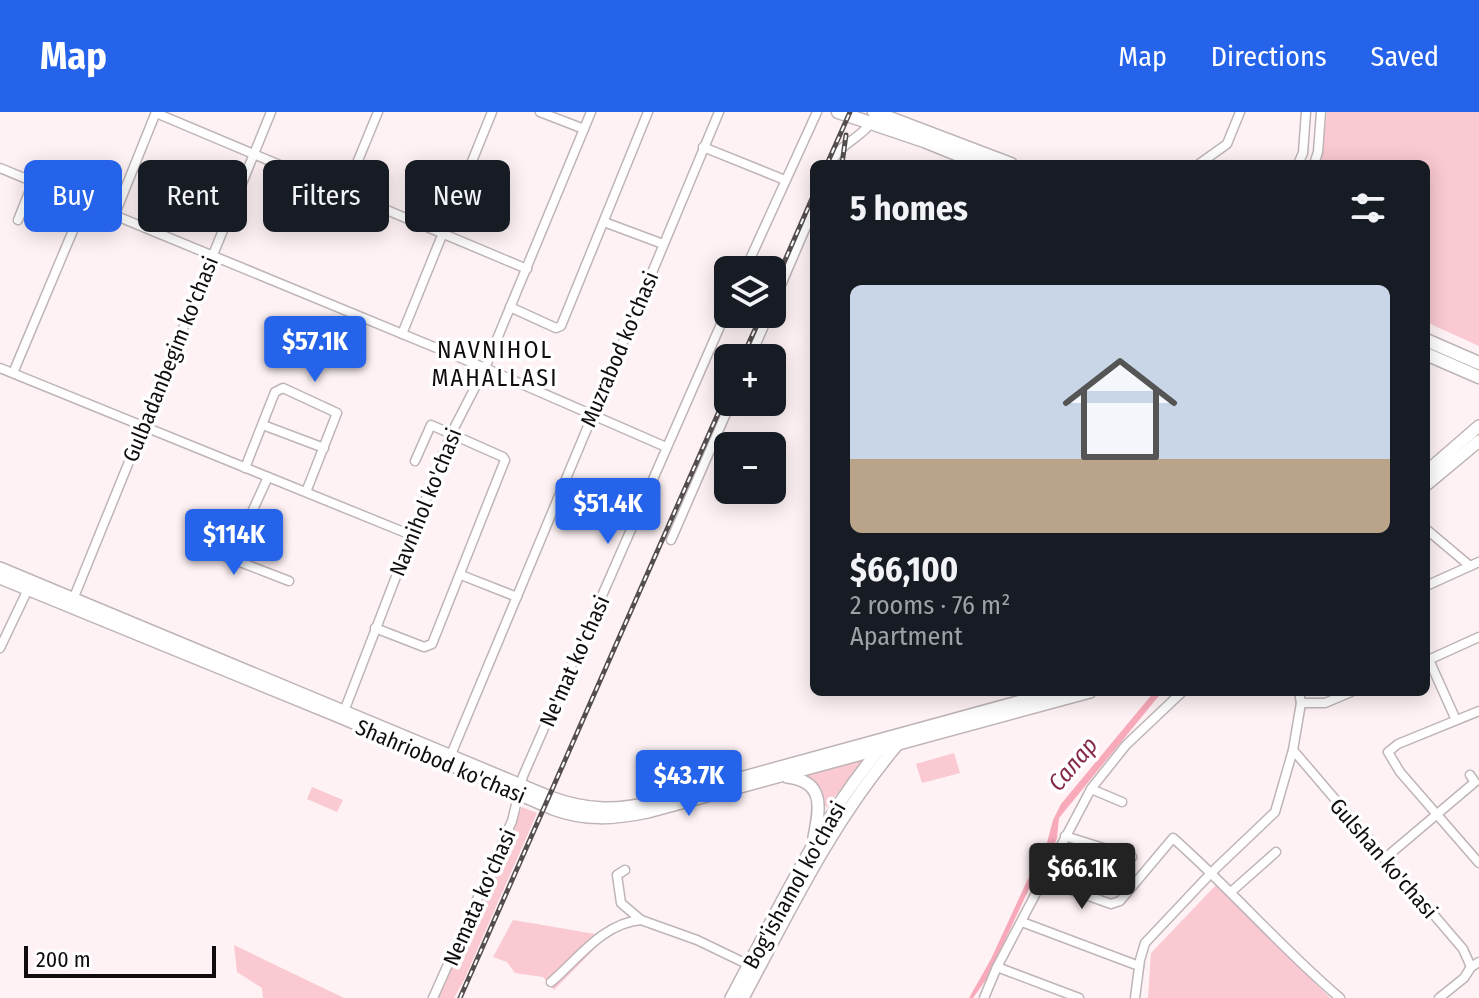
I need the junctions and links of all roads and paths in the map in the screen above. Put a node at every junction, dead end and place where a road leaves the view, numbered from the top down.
1 (156, 112) edge
2 (271, 112) edge
3 (378, 112) edge
4 (492, 112) edge
5 (540, 112) edge
6 (591, 112) edge
7 (648, 112) edge
8 (719, 112) edge
9 (817, 112) edge
10 (838, 112) edge
11 (1240, 112) edge
12 (1306, 112) edge
13 (1321, 112) edge
14 (873, 117) edge
15 (584, 129) junction
16 (703, 147) junction
17 (254, 153) junction
18 (270, 160) edge
19 (358, 160) edge
20 (833, 160) edge
21 (972, 160) edge
22 (1001, 160) edge
23 (1205, 160) edge
24 (1300, 160) edge
25 (1315, 160) edge
26 (0, 168) edge
27 (24, 176) edge
28 (785, 180) junction
29 (122, 197) edge
30 (24, 205) edge
31 (389, 211) edge
32 (122, 217) edge
33 (810, 217) edge
34 (18, 220) dead end
35 (604, 222) junction
36 (72, 232) edge
37 (443, 234) junction
38 (663, 244) junction
39 (213, 255) junction
40 (751, 256) edge
41 (527, 269) junction
42 (786, 273) edge
43 (510, 307) junction
44 (719, 328) edge
45 (402, 334) junction
46 (1430, 342) edge
47 (1430, 356) edge
48 (1479, 363) edge
49 (0, 368) edge
50 (485, 368) junction
51 (13, 373) junction
52 (1479, 377) edge
53 (592, 413) junction
54 (725, 416) edge
55 (263, 425) junction
56 (142, 426) junction
57 (1479, 426) edge
58 (451, 434) junction
59 (1479, 441) edge
60 (666, 447) junction
61 (324, 448) junction
62 (415, 461) dead end
63 (245, 468) junction
64 (1430, 469) edge
65 (268, 477) junction
66 (1430, 482) edge
67 (306, 492) junction
68 (1430, 532) edge
69 (411, 535) junction
70 (671, 540) dead end
71 (191, 543) dead end
72 (231, 558) junction
73 (1474, 564) edge
74 (0, 568) edge
75 (461, 575) junction
76 (0, 578) edge
77 (289, 581) dead end
78 (1430, 584) edge
79 (30, 585) junction
80 (517, 597) junction
81 (72, 602) junction
82 (375, 628) junction
83 (1479, 637) edge
84 (0, 648) edge
85 (1430, 659) edge
86 (1430, 666) edge
87 (1042, 696) edge
88 (1073, 696) edge
89 (1178, 696) edge
90 (1300, 696) edge
91 (1342, 696) edge
92 (1301, 703) junction
93 (1479, 711) edge
94 (343, 714) junction
95 (968, 720) junction
96 (1456, 720) junction
97 (894, 740) junction
98 (879, 749) junction
99 (1293, 750) junction
100 (848, 753) junction
101 (449, 759) junction
102 (1470, 775) dead end
103 (774, 778) junction
104 (520, 789) junction
105 (1091, 789) junction
106 (1122, 802) dead end
107 (1439, 815) junction
108 (1065, 836) junction
109 (813, 844) junction
110 (1276, 852) dead end
111 (1132, 857) dead end
112 (1384, 859) junction
113 (1479, 863) edge
114 (625, 870) dead end
115 (1212, 872) junction
116 (1044, 880) junction
117 (1232, 891) junction
118 (788, 903) junction
119 (641, 920) junction
120 (1022, 922) junction
121 (1475, 964) edge
122 (749, 965) junction
123 (1139, 966) junction
124 (997, 967) junction
125 (551, 982) dead end
126 (433, 998) edge
127 (731, 998) edge
128 (743, 998) edge
129 (984, 998) edge
130 (1079, 998) edge
131 (1135, 998) edge
132 (1340, 998) edge
133 (1439, 998) edge

1 - 17 street
1 - 29 street
2 - 17 street, Gulbadanbegim ko'chasi
3 - 19 street
4 - 37 street
5 - 15 street
6 - 15 street, Navnihol ko'chasi
7 - 35 street
8 - 16 street, Muzrabod ko'chasi
9 - 28 street
10 - 14 main road
11 - 23 street
12 - 24 street
13 - 25 street
14 - 20 street
14 - 21 main road
14 - 22 main road
15 - 41 street, Navnihol ko'chasi
16 - 28 street
16 - 38 street, Muzrabod ko'chasi
17 - 18 street
17 - 39 street, Gulbadanbegim ko'chasi
26 - 27 street
28 - 40 street
30 - 34 street
31 - 37 street
32 - 39 street
33 - 42 street
35 - 38 street
35 - 43 street
36 - 51 street
37 - 41 street
37 - 45 street
38 - 53 street, Muzrabod ko'chasi
39 - 45 street
39 - 56 street, Gulbadanbegim ko'chasi
41 - 43 street, Navnihol ko'chasi
43 - 50 street, Navnihol ko'chasi
44 - 60 street, Ne'mat ko'chasi
45 - 50 street
46 - 48 main road
47 - 52 main road
49 - 51 street
50 - 53 street
50 - 58 street, Navnihol ko'chasi
51 - 56 street
53 - 60 street
53 - 80 street, Muzrabod ko'chasi
54 - 70 street
55 - 61 street
55 - 61 street
55 - 63 street
56 - 63 street
56 - 81 street, Gulbadanbegim ko'chasi
57 - 64 main road
58 - 62 street
58 - 69 street, Navnihol ko'chasi
58 - 75 street
59 - 66 main road
60 - 104 street, Ne'mat ko'chasi
61 - 67 street
63 - 65 street
65 - 67 street
65 - 72 street
67 - 69 street
68 - 73 street
69 - 82 street, Navnihol ko'chasi
71 - 72 street
72 - 77 street
73 - 78 street
74 - 79 main road, Shahriobod ko'chasi
75 - 80 street
75 - 82 street
76 - 79 main road, Shahriobod ko'chasi
79 - 81 main road, Shahriobod ko'chasi
79 - 84 street
80 - 101 street, Muzrabod ko'chasi
81 - 94 main road, Shahriobod ko'chasi
82 - 94 street, Navnihol ko'chasi
83 - 85 street
86 - 96 street
87 - 95 main road
88 - 95 main road
89 - 105 street
90 - 92 street
91 - 92 street
92 - 99 street
93 - 96 street
94 - 101 main road, Shahriobod ko'chasi
95 - 97 main road
96 - 107 street
97 - 98 main road, Shahriobod ko'chasi
97 - 100 main road, Shahriobod ko'chasi
97 - 118 main road, Bog'ishamol ko'chasi
98 - 100 main road, Shahriobod ko'chasi
98 - 109 main road, Bog'ishamol ko'chasi
99 - 112 street, Gulshan ko'chasi
99 - 115 street
100 - 103 main road, Shahriobod ko'chasi
100 - 104 main road, Shahriobod ko'chasi
101 - 104 main road, Shahriobod ko'chasi
102 - 107 street
103 - 104 main road, Shahriobod ko'chasi
103 - 109 main road
104 - 126 street, Nemata ko'chasi
105 - 106 street
105 - 108 street
107 - 112 street
107 - 113 street
108 - 111 street
108 - 116 street
109 - 118 main road, Bog'ishamol ko'chasi
110 - 117 street
112 - 121 street, Gulshan ko'chasi
114 - 119 street
115 - 116 street
115 - 117 street
115 - 123 street
116 - 120 street
117 - 132 street
118 - 122 main road, Bog'ishamol ko'chasi
118 - 128 main road, Bog'ishamol ko'chasi
119 - 122 street
119 - 125 street
120 - 123 street
120 - 124 street
121 - 133 street
122 - 127 main road, Bog'ishamol ko'chasi
123 - 131 street
124 - 129 street
124 - 130 street

